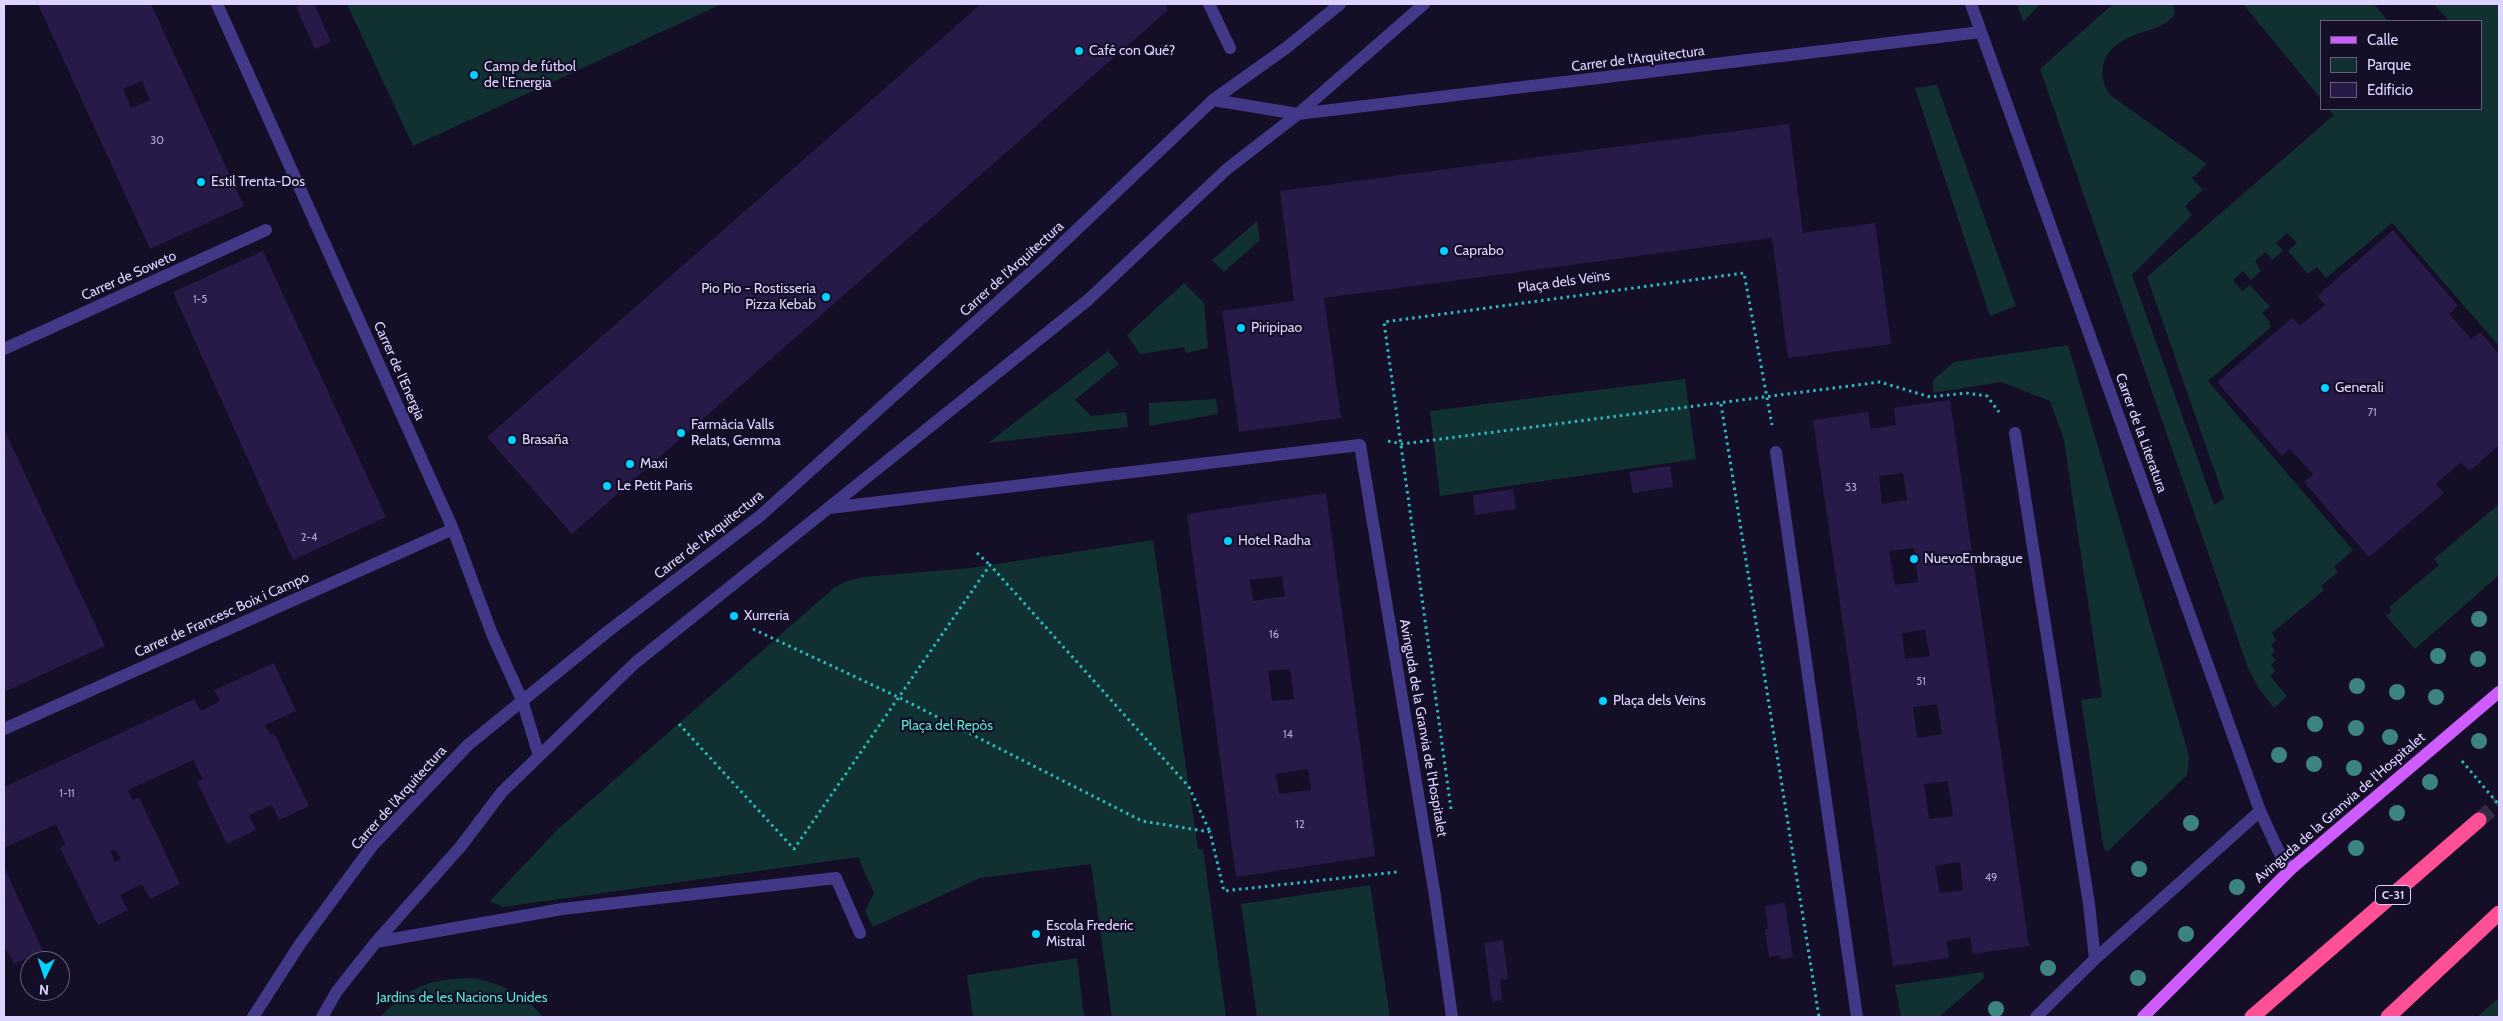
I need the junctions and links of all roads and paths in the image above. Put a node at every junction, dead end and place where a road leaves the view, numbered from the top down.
1 (217, 4) edge
2 (1209, 4) edge
3 (1340, 4) edge
4 (1424, 4) edge
5 (1971, 4) edge
6 (1981, 32) junction
7 (1230, 48) dead end
8 (1213, 100) junction
9 (1298, 114) junction
10 (266, 230) dead end
11 (4, 349) edge
12 (1768, 398) junction
13 (1721, 404) junction
14 (2015, 433) joint
15 (1384, 440) dead end
16 (1402, 444) junction
17 (1776, 452) joint
18 (829, 508) junction
19 (453, 529) junction
20 (977, 553) dead end
21 (990, 565) junction
22 (753, 629) dead end
23 (2499, 692) edge
24 (898, 697) junction
25 (522, 700) junction
26 (679, 724) dead end
27 (4, 729) edge
28 (539, 756) junction
29 (2462, 761) dead end
30 (2499, 805) edge
31 (2260, 810) junction
32 (1453, 817) dead end
33 (2479, 820) tunnel mouth
34 (1210, 832) junction
35 (2291, 869) junction
36 (1397, 872) dead end
37 (2499, 913) edge
38 (860, 933) dead end
39 (376, 942) junction
40 (2095, 959) junction
41 (253, 1017) edge
42 (322, 1017) edge
43 (1452, 1017) edge
44 (1819, 1017) edge
45 (1856, 1017) edge
46 (2036, 1017) edge
47 (2143, 1017) edge
48 (2252, 1017) edge
49 (2388, 1017) edge

1 - 19 street, Carrer de l'Energia
2 - 7 street
3 - 8 street, Carrer de l'Arquitectura
4 - 9 street
5 - 6 street, Carrer de la Literatura
6 - 9 street, Carrer de l'Arquitectura
6 - 31 street, Carrer de la Literatura
8 - 9 street, Carrer de l'Arquitectura
8 - 25 street, Carrer de l'Arquitectura
9 - 18 street
10 - 11 street, Carrer de Soweto
12 - 13 path
12 - 14 path
12 - 16 path, Plaça dels Veïns
12 - 17 path, Plaça dels Veïns
13 - 16 path
13 - 44 path
14 - 40 street
15 - 16 path
16 - 32 path, Plaça dels Veïns
17 - 45 street
18 - 28 street
18 - 43 street, Avinguda de la Granvia de l'Hospitalet
19 - 25 street, Carrer de l'Energia
19 - 27 street, Carrer de Francesc Boix i Campo
20 - 21 path
21 - 24 path
21 - 34 path
22 - 24 path
23 - 35 main road, Avinguda de la Granvia de l'Hospitalet
24 - 26 path
24 - 34 path
25 - 28 street, Carrer de l'Energia
25 - 41 street, Carrer de l'Arquitectura
28 - 39 street
29 - 30 path, bridge
31 - 35 street, Carrer de la Literatura
31 - 40 street
33 - 48 highway, C-31
34 - 36 path
35 - 47 main road, Avinguda de la Granvia de l'Hospitalet
37 - 49 highway
38 - 39 street
39 - 42 street
40 - 46 street

